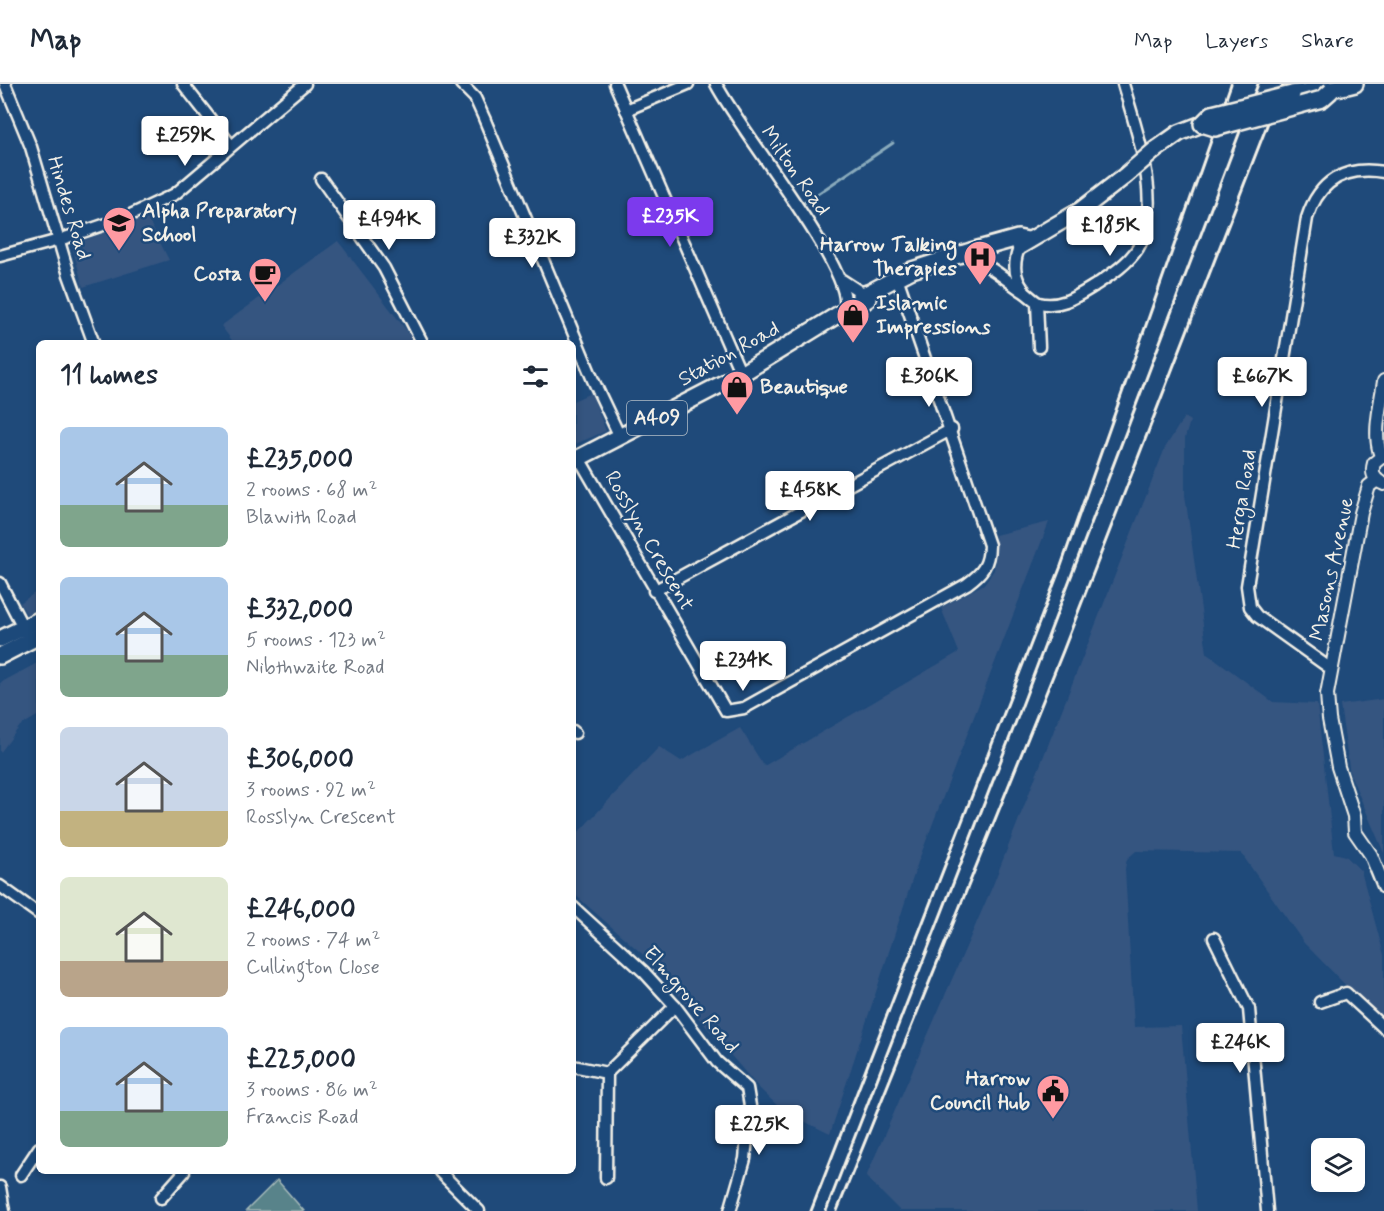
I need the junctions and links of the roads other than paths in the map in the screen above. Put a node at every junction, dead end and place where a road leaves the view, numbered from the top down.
1 (4, 84) edge
2 (183, 84) edge
3 (305, 84) edge
4 (615, 84) edge
5 (688, 84) edge
6 (716, 84) edge
7 (1123, 84) edge
8 (1307, 84) edge
9 (1355, 84) edge
10 (465, 85) edge
11 (1333, 87) edge
12 (1292, 94) junction
13 (627, 110) junction
14 (1202, 124) junction
15 (230, 144) junction
16 (1384, 172) edge
17 (321, 178) dead end
18 (59, 240) junction
19 (1024, 243) junction
20 (0, 256) edge
21 (952, 259) junction
22 (971, 259) junction
23 (897, 277) junction
24 (842, 280) junction
25 (865, 293) junction
26 (1026, 293) junction
27 (1037, 303) junction
28 (842, 310) junction
29 (93, 340) edge
30 (421, 340) edge
31 (1039, 347) dead end
32 (741, 374) junction
33 (1384, 381) edge
34 (952, 429) junction
35 (620, 437) junction
36 (1382, 456) edge
37 (576, 459) edge
38 (1380, 482) edge
39 (0, 583) edge
40 (654, 591) junction
41 (31, 635) edge
42 (0, 639) edge
43 (0, 656) edge
44 (1331, 669) junction
45 (0, 886) edge
46 (1384, 887) edge
47 (576, 911) edge
48 (36, 912) edge
49 (1214, 938) dead end
50 (1320, 1002) dead end
51 (675, 1005) junction
52 (1384, 1029) edge
53 (576, 1067) edge
54 (608, 1072) junction
55 (36, 1152) edge
56 (21, 1174) dead end
57 (182, 1174) edge
58 (442, 1174) edge
59 (606, 1178) dead end
60 (0, 1186) edge
61 (160, 1198) dead end
62 (4, 1211) edge
63 (480, 1211) edge
64 (730, 1211) edge
65 (1267, 1211) edge

1 - 18 street, Hindes Road
2 - 15 street
3 - 15 street
4 - 13 street
5 - 13 street
6 - 24 street, Milton Road
7 - 27 street
8 - 12 street
9 - 11 main road, A409
10 - 35 street
11 - 12 main road, A409
11 - 14 main road, A409, bridge
12 - 14 main road, A409, bridge
13 - 32 street
14 - 19 main road, A409, bridge
15 - 18 street
16 - 44 street, Herga Road
17 - 30 street
18 - 20 street
18 - 29 street, Hindes Road
19 - 21 main road, Station Road / A409
19 - 22 main road, Station Road / A409
19 - 26 street
21 - 22 main road, Station Road / A409
21 - 23 main road, Station Road / A409
22 - 26 street
23 - 25 main road, Station Road / A409
23 - 34 street, Rosslyn Crescent
24 - 25 street, Milton Road
24 - 28 street, Milton Road
25 - 28 main road, Station Road / A409
26 - 27 street
27 - 31 street
28 - 32 main road, Station Road / A409
32 - 35 main road, Station Road / A409
33 - 36 street
34 - 40 street
34 - 40 street, Rosslyn Crescent
35 - 37 main road, Station Road / A409
36 - 38 street, Masons Avenue
37 - 40 street, Rosslyn Crescent
38 - 44 street, Masons Avenue
39 - 41 street
41 - 42 main road
41 - 43 main road
44 - 46 street, Masons Avenue
45 - 48 street
47 - 51 street, Elmgrove Road
49 - 65 street
50 - 52 street
51 - 54 street
51 - 64 street, Elmgrove Road
53 - 54 street
54 - 59 street
55 - 56 street
57 - 61 street
58 - 63 street
60 - 62 street

